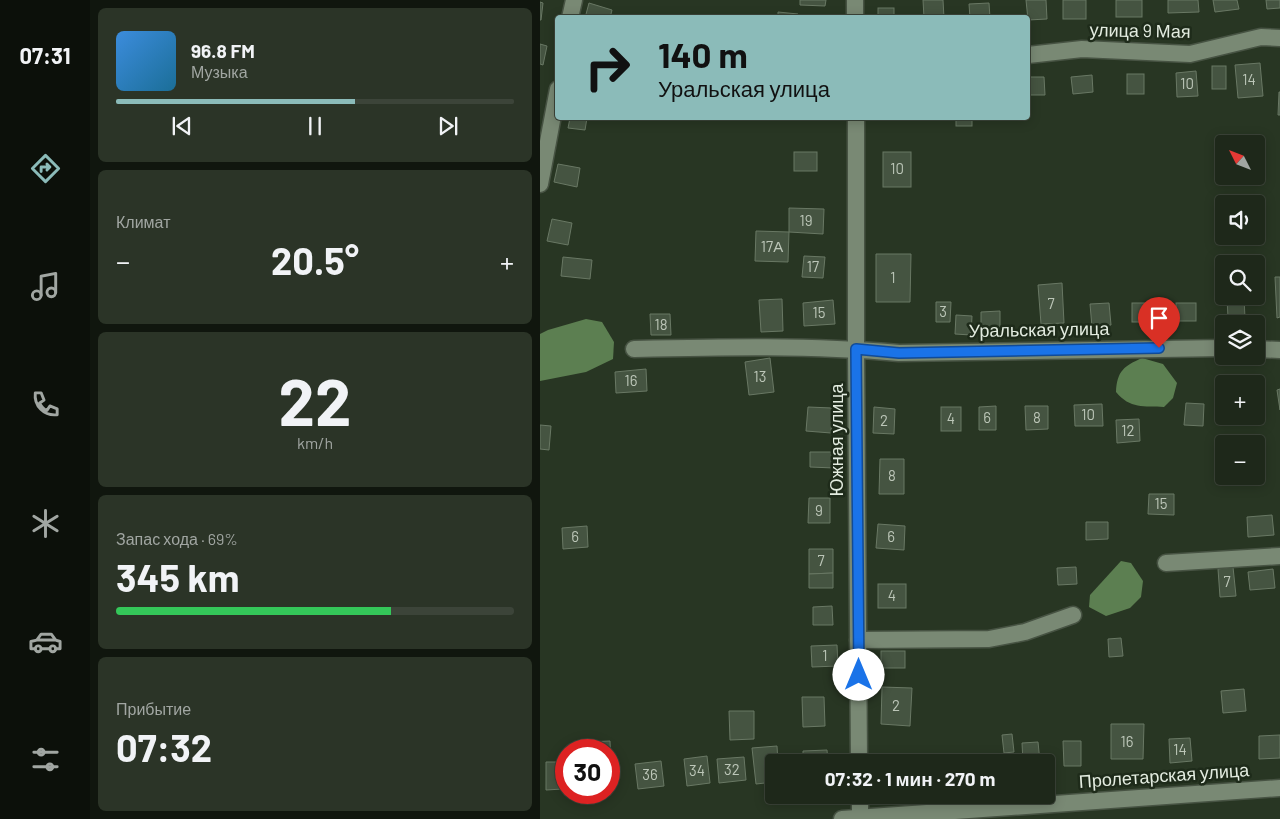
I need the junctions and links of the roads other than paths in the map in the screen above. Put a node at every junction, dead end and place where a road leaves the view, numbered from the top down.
1 (574, 0) edge
2 (854, 0) edge
3 (571, 15) edge
4 (855, 15) edge
5 (1280, 38) edge
6 (1030, 55) edge
7 (555, 105) edge
8 (856, 120) edge
9 (540, 184) edge
10 (1215, 348) edge
11 (634, 349) dead end
12 (856, 349) junction
13 (1265, 349) edge
14 (1280, 350) edge
15 (1280, 556) edge
16 (1166, 563) dead end
17 (1073, 614) dead end
18 (858, 640) junction
19 (859, 754) edge
20 (1280, 788) edge
21 (860, 804) edge
22 (860, 818) junction
23 (842, 819) edge

1 - 3 street
2 - 4 street
5 - 6 street, улица 9 Мая
7 - 9 street
8 - 12 street, Южная улица
10 - 12 street, Уральская улица
11 - 12 street, Уральская улица
12 - 18 street, Южная улица
13 - 14 street
15 - 16 street
17 - 18 street
18 - 19 street, Южная улица
20 - 22 street, Пролетарская улица
21 - 22 street
22 - 23 street, Пролетарская улица

